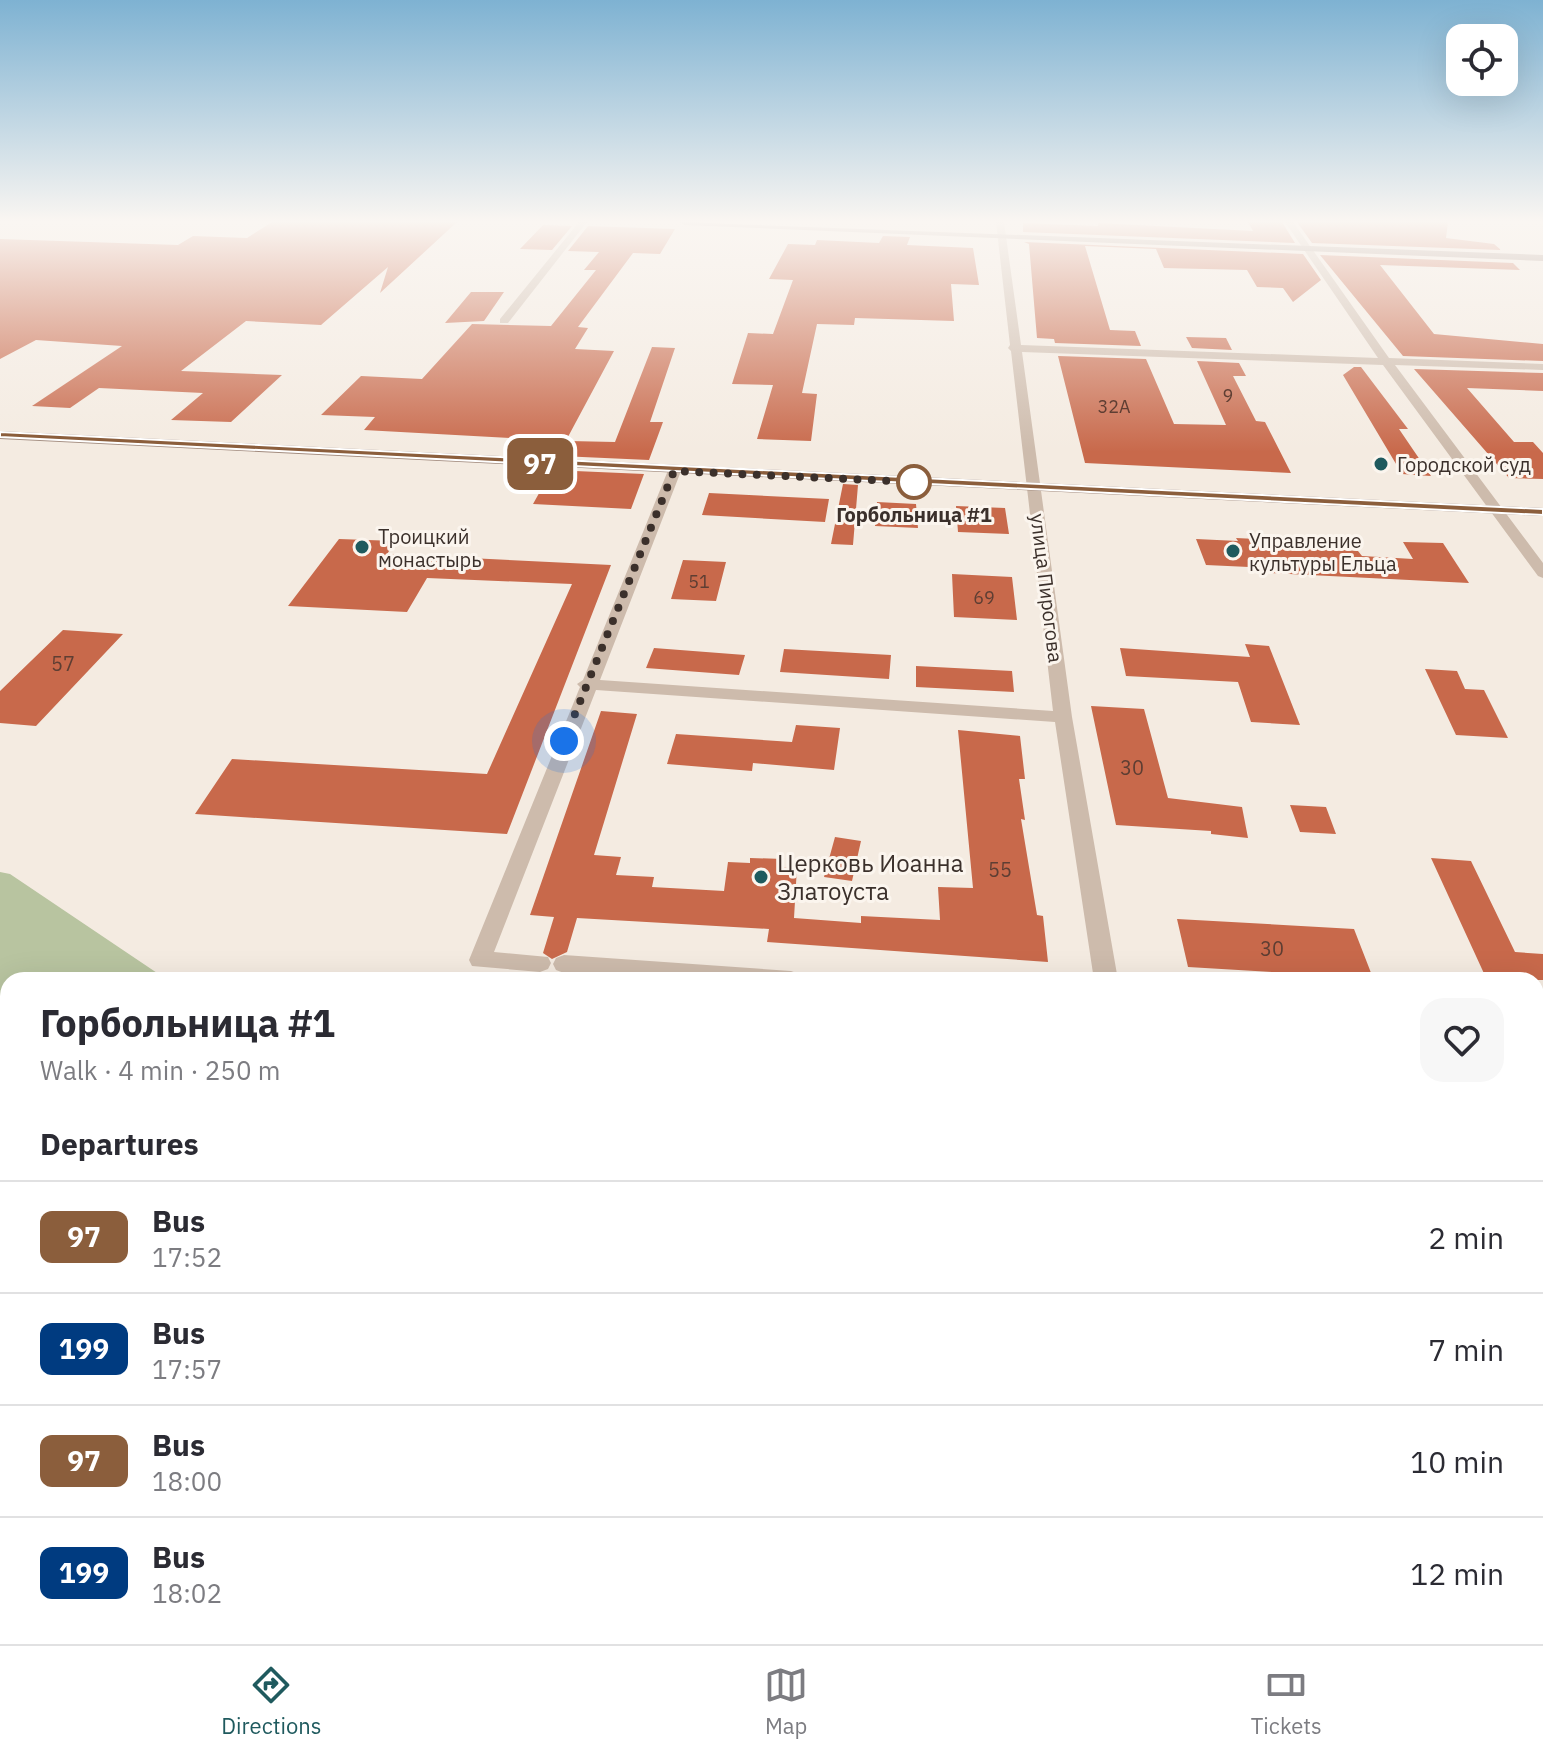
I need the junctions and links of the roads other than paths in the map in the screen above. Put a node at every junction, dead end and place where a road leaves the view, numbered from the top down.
1 (522, 299) edge
2 (1007, 299) edge
3 (1341, 299) edge
4 (504, 321) dead end
5 (1013, 348) junction
6 (1385, 360) junction
7 (1543, 367) edge
8 (0, 435) edge
9 (674, 471) junction
10 (1035, 488) junction
11 (1499, 510) junction
12 (1543, 512) edge
13 (1543, 573) edge
14 (586, 684) junction
15 (1063, 717) junction
16 (540, 963) dead end
17 (564, 964) dead end
18 (678, 972) edge
19 (1105, 972) edge

1 - 4 street
2 - 5 street, улица Пирогова
3 - 6 street
5 - 6 street
5 - 10 street, улица Пирогова
6 - 7 street
6 - 11 street
8 - 9 main road
9 - 10 main road
9 - 14 street
10 - 11 main road
10 - 15 street, улица Пирогова
11 - 12 main road
11 - 13 street
14 - 15 street
14 - 16 street
15 - 19 street, улица Пирогова
17 - 18 street

